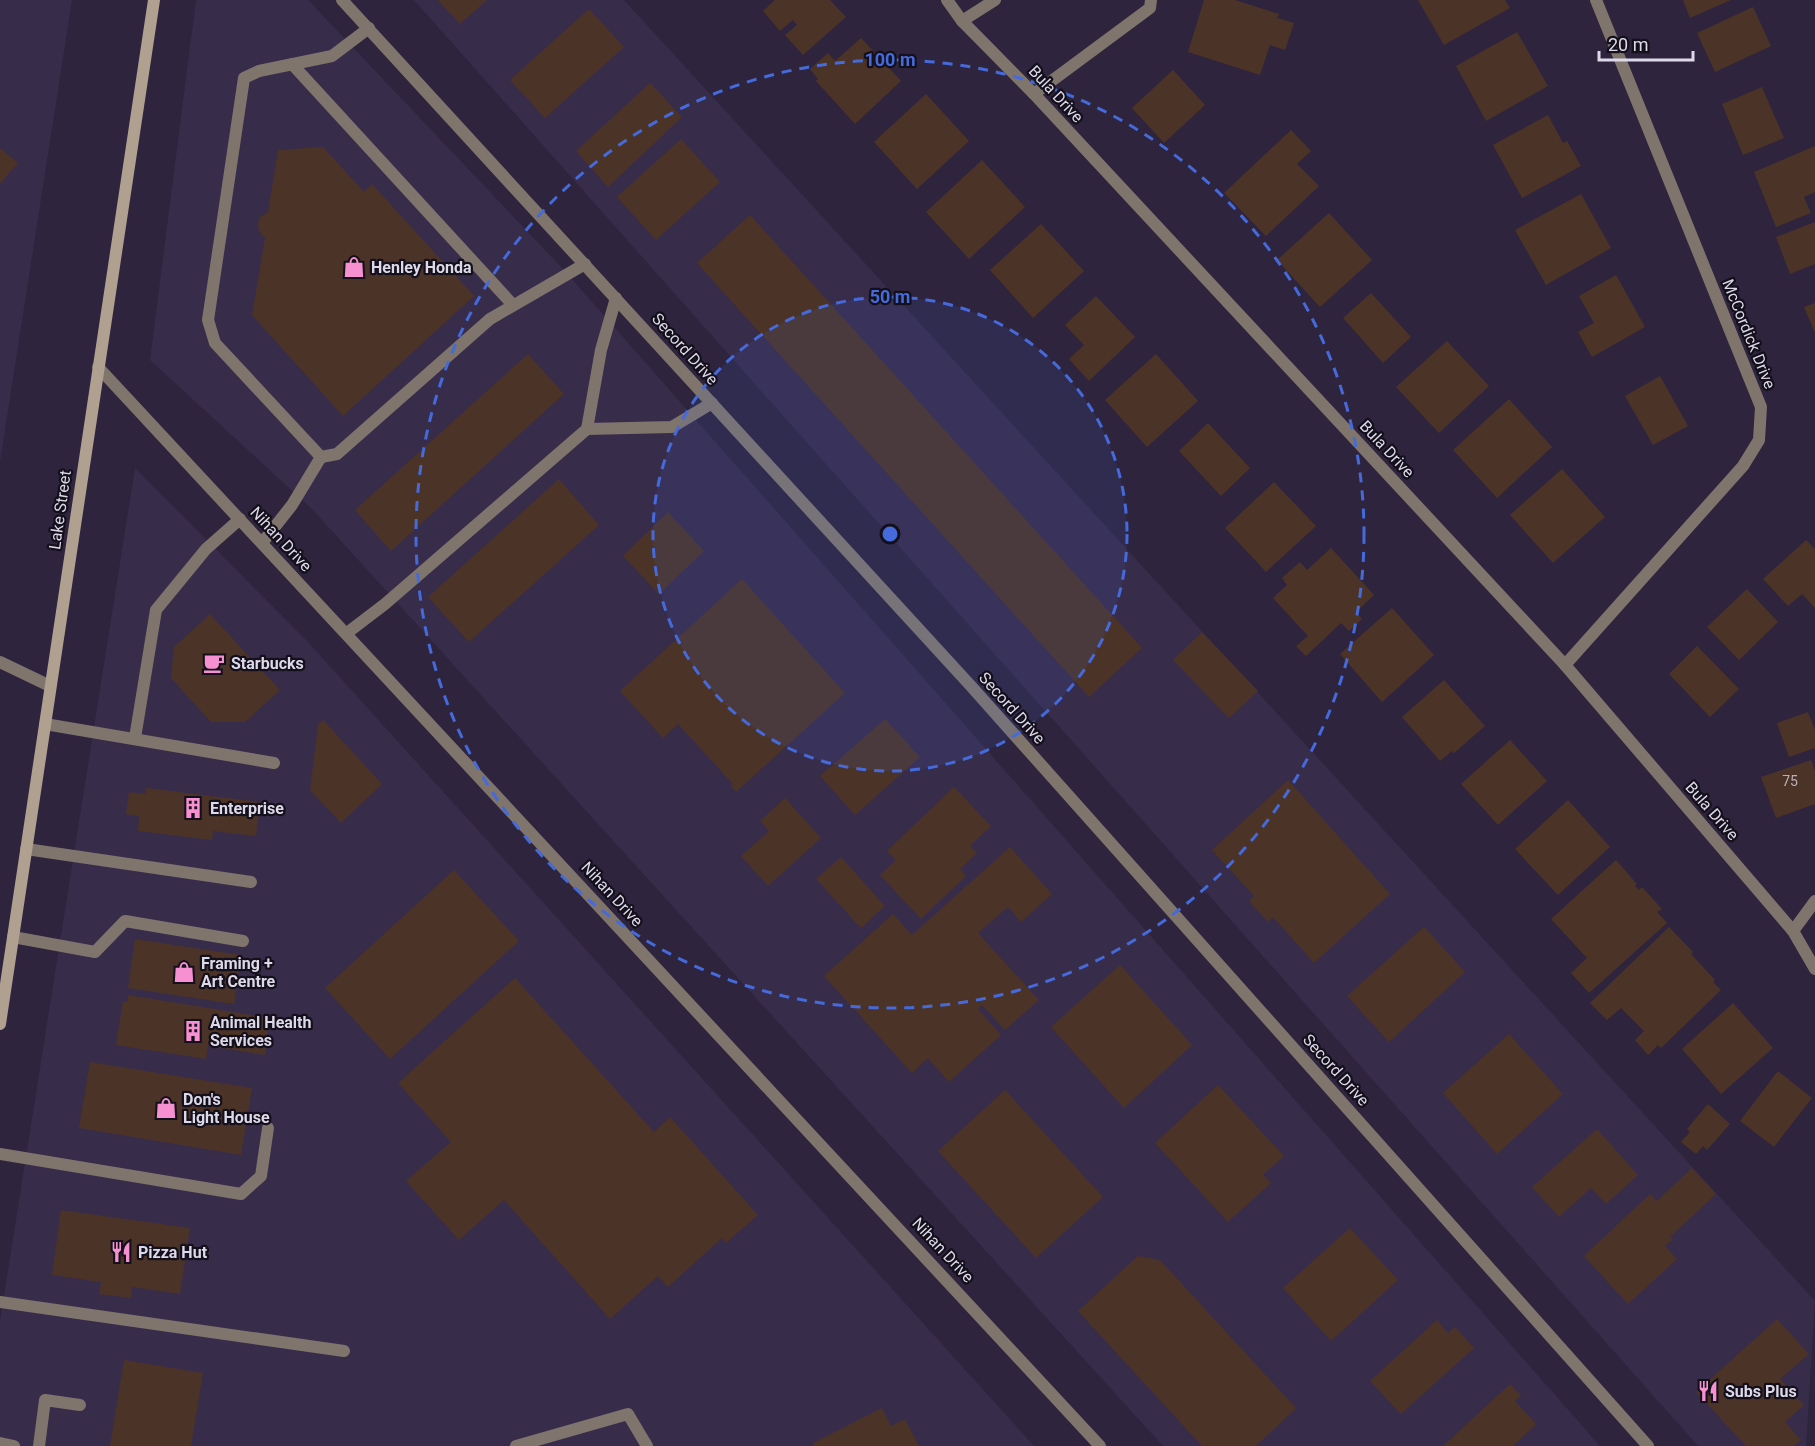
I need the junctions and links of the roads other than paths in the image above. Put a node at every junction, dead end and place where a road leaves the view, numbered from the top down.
1 (154, 0) edge
2 (342, 0) edge
3 (947, 0) edge
4 (995, 0) edge
5 (1151, 0) edge
6 (1596, 0) edge
7 (962, 21) junction
8 (369, 28) junction
9 (292, 64) junction
10 (1034, 94) junction
11 (585, 264) junction
12 (616, 298) junction
13 (513, 305) junction
14 (98, 367) junction
15 (712, 403) junction
16 (587, 429) junction
17 (321, 457) junction
18 (240, 519) junction
19 (262, 543) junction
20 (347, 633) junction
21 (0, 662) edge
22 (1565, 665) junction
23 (50, 686) junction
24 (45, 724) junction
25 (135, 738) junction
26 (274, 763) dead end
27 (26, 849) junction
28 (251, 882) dead end
29 (1815, 901) edge
30 (1793, 930) junction
31 (13, 937) junction
32 (243, 941) dead end
33 (1815, 969) edge
34 (2, 992) edge
35 (0, 1024) edge
36 (268, 1128) dead end
37 (0, 1154) edge
38 (0, 1302) edge
39 (344, 1351) dead end
40 (80, 1405) dead end
41 (0, 1443) edge
42 (14, 1446) edge
43 (39, 1446) edge
44 (516, 1446) edge
45 (647, 1446) edge
46 (1100, 1446) edge
47 (1648, 1446) edge

1 - 14 main road, Lake Street
2 - 8 street, Secord Drive
3 - 7 street, Bula Drive
4 - 7 street
5 - 10 street
6 - 22 street, McCordick Drive
7 - 10 street, Bula Drive
8 - 9 street
8 - 11 street, Secord Drive
9 - 13 street
9 - 17 street
10 - 22 street, Bula Drive
11 - 12 street, Secord Drive
11 - 13 street
12 - 15 street, Secord Drive
12 - 16 street
13 - 17 street
14 - 18 street, Nihan Drive
14 - 23 main road, Lake Street
15 - 16 street
15 - 47 street, Secord Drive
16 - 20 street
17 - 19 street
18 - 19 street, Nihan Drive
18 - 25 street
19 - 20 street, Nihan Drive
20 - 46 street, Nihan Drive
21 - 23 street
22 - 30 street, Bula Drive
23 - 24 main road, Lake Street
24 - 25 street
24 - 27 main road, Lake Street
25 - 26 street
27 - 28 street
27 - 31 main road, Lake Street
29 - 30 street
30 - 33 street, Bula Drive
31 - 32 street
31 - 34 main road, Lake Street
34 - 35 main road, Lake Street
36 - 37 street
38 - 39 street
40 - 43 street
41 - 42 street
44 - 45 street

